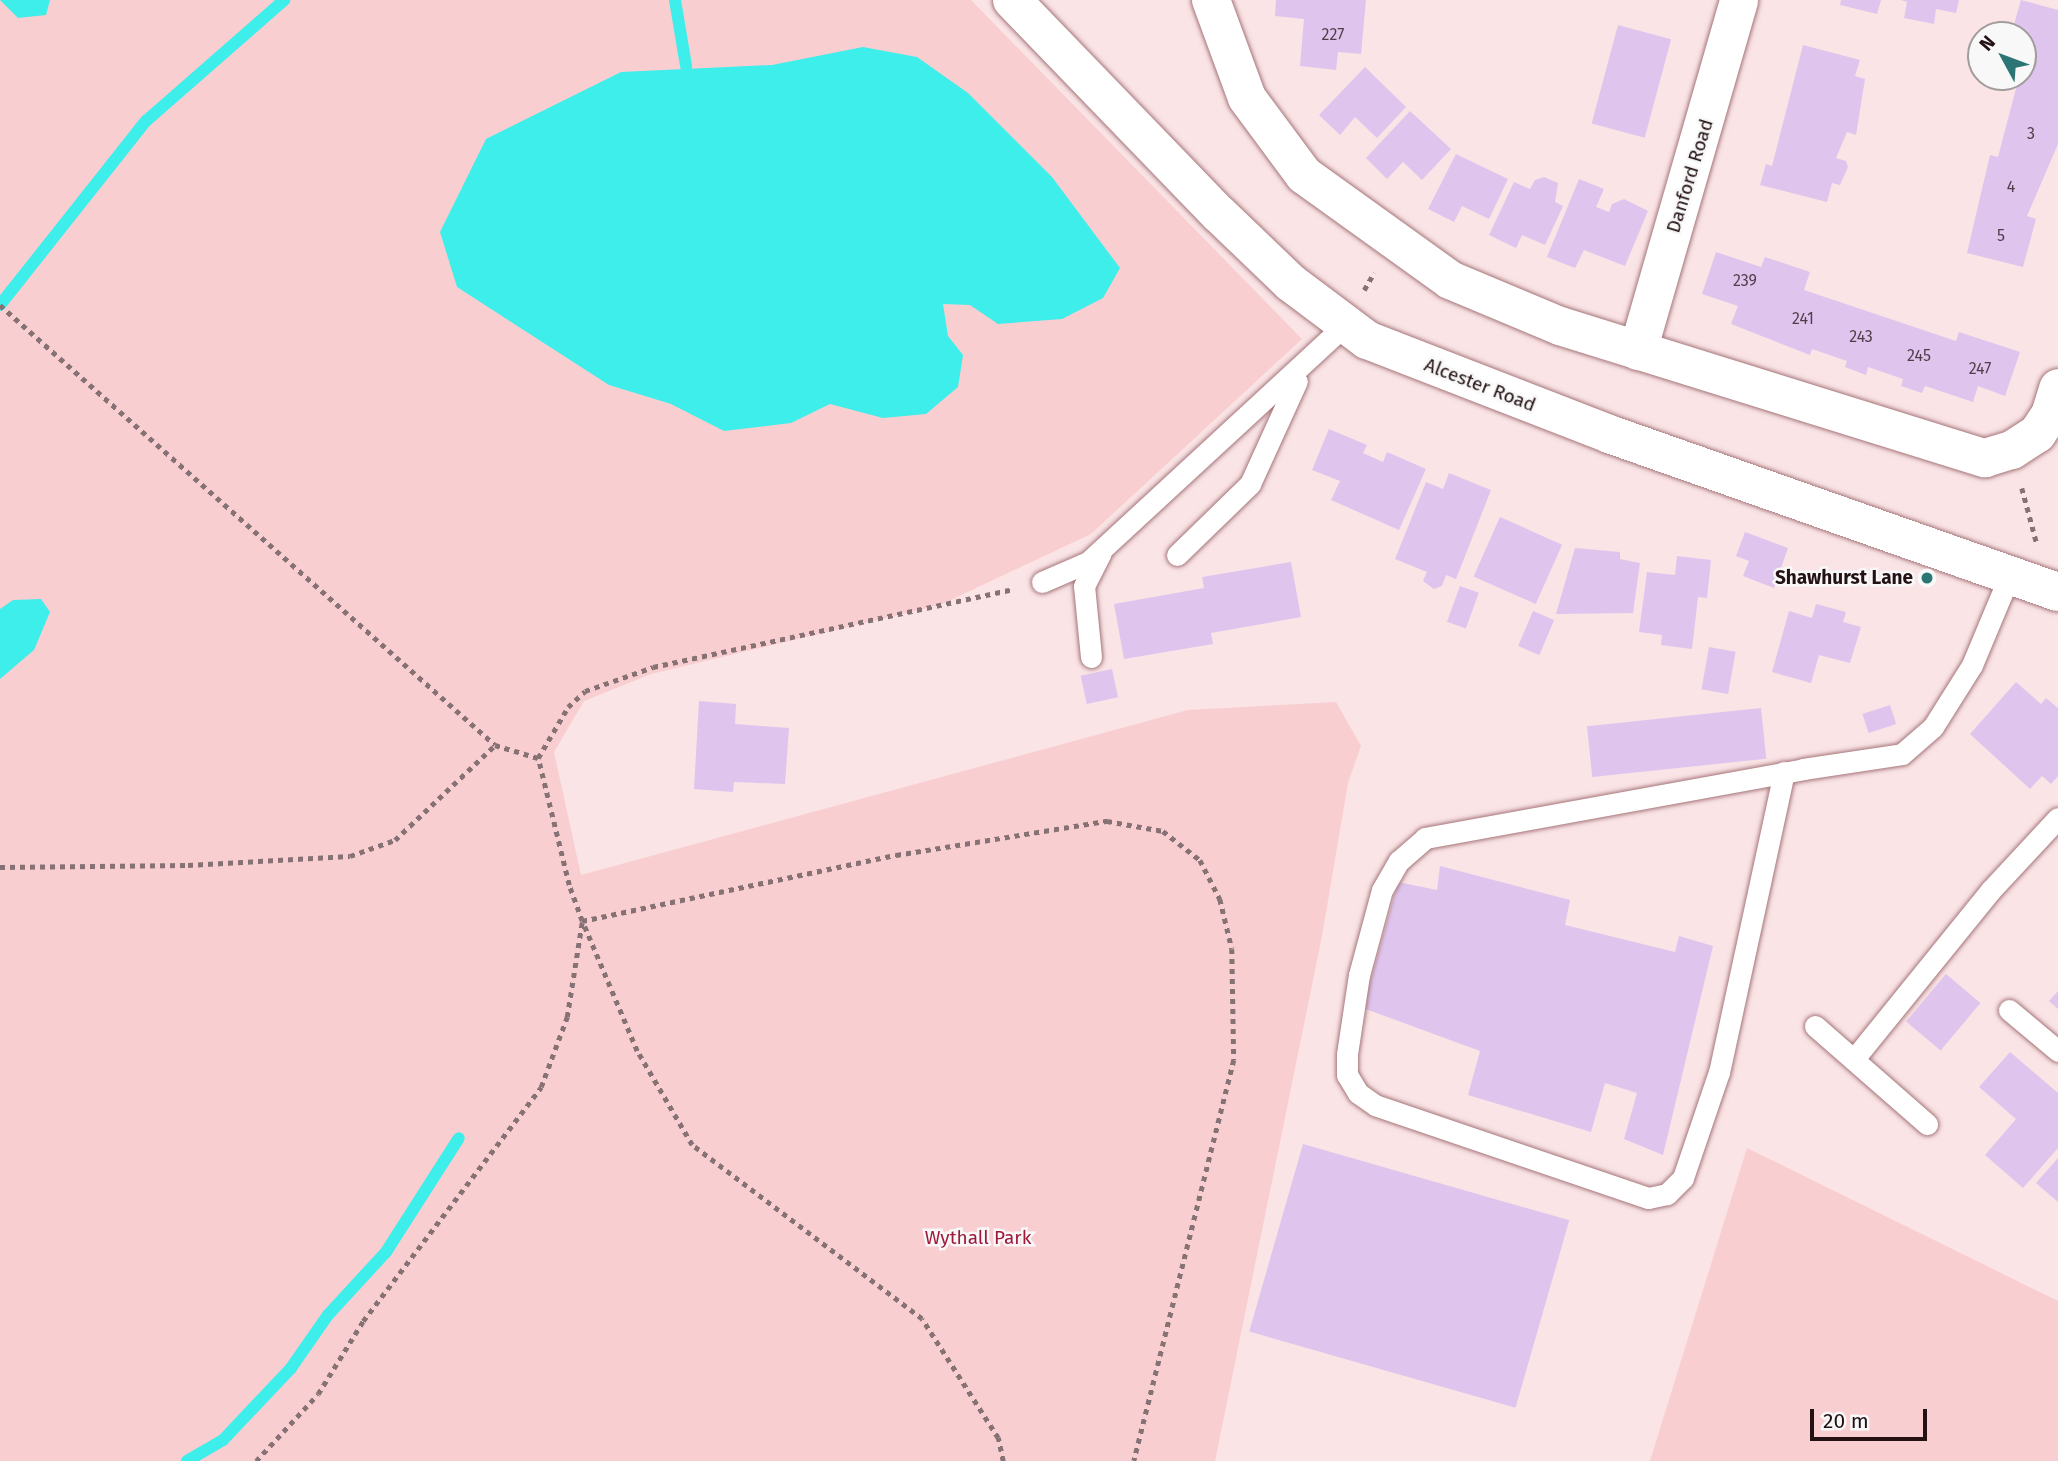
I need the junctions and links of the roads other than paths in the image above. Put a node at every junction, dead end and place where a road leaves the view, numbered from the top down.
1 (1012, 0) edge
2 (1211, 0) edge
3 (1739, 0) edge
4 (1345, 325) junction
5 (1637, 351) junction
6 (1304, 367) junction
7 (2058, 388) edge
8 (1104, 548) junction
9 (1177, 555) dead end
10 (2010, 574) junction
11 (1042, 582) road end
12 (2054, 591) edge
13 (1091, 657) dead end
14 (1784, 772) junction
15 (2058, 818) edge
16 (2009, 1010) dead end
17 (1815, 1027) dead end
18 (2058, 1051) edge
19 (1854, 1059) junction
20 (1927, 1124) dead end

1 - 4 street, Alcester Road
2 - 5 street
3 - 5 street, Danford Road
4 - 6 lane
4 - 10 street, Alcester Road
5 - 7 street
6 - 8 lane
6 - 9 lane
8 - 11 lane
8 - 13 lane
10 - 12 street, Alcester Road
10 - 14 lane
14 - 14 lane
15 - 19 lane
16 - 18 lane
17 - 19 lane
19 - 20 lane

